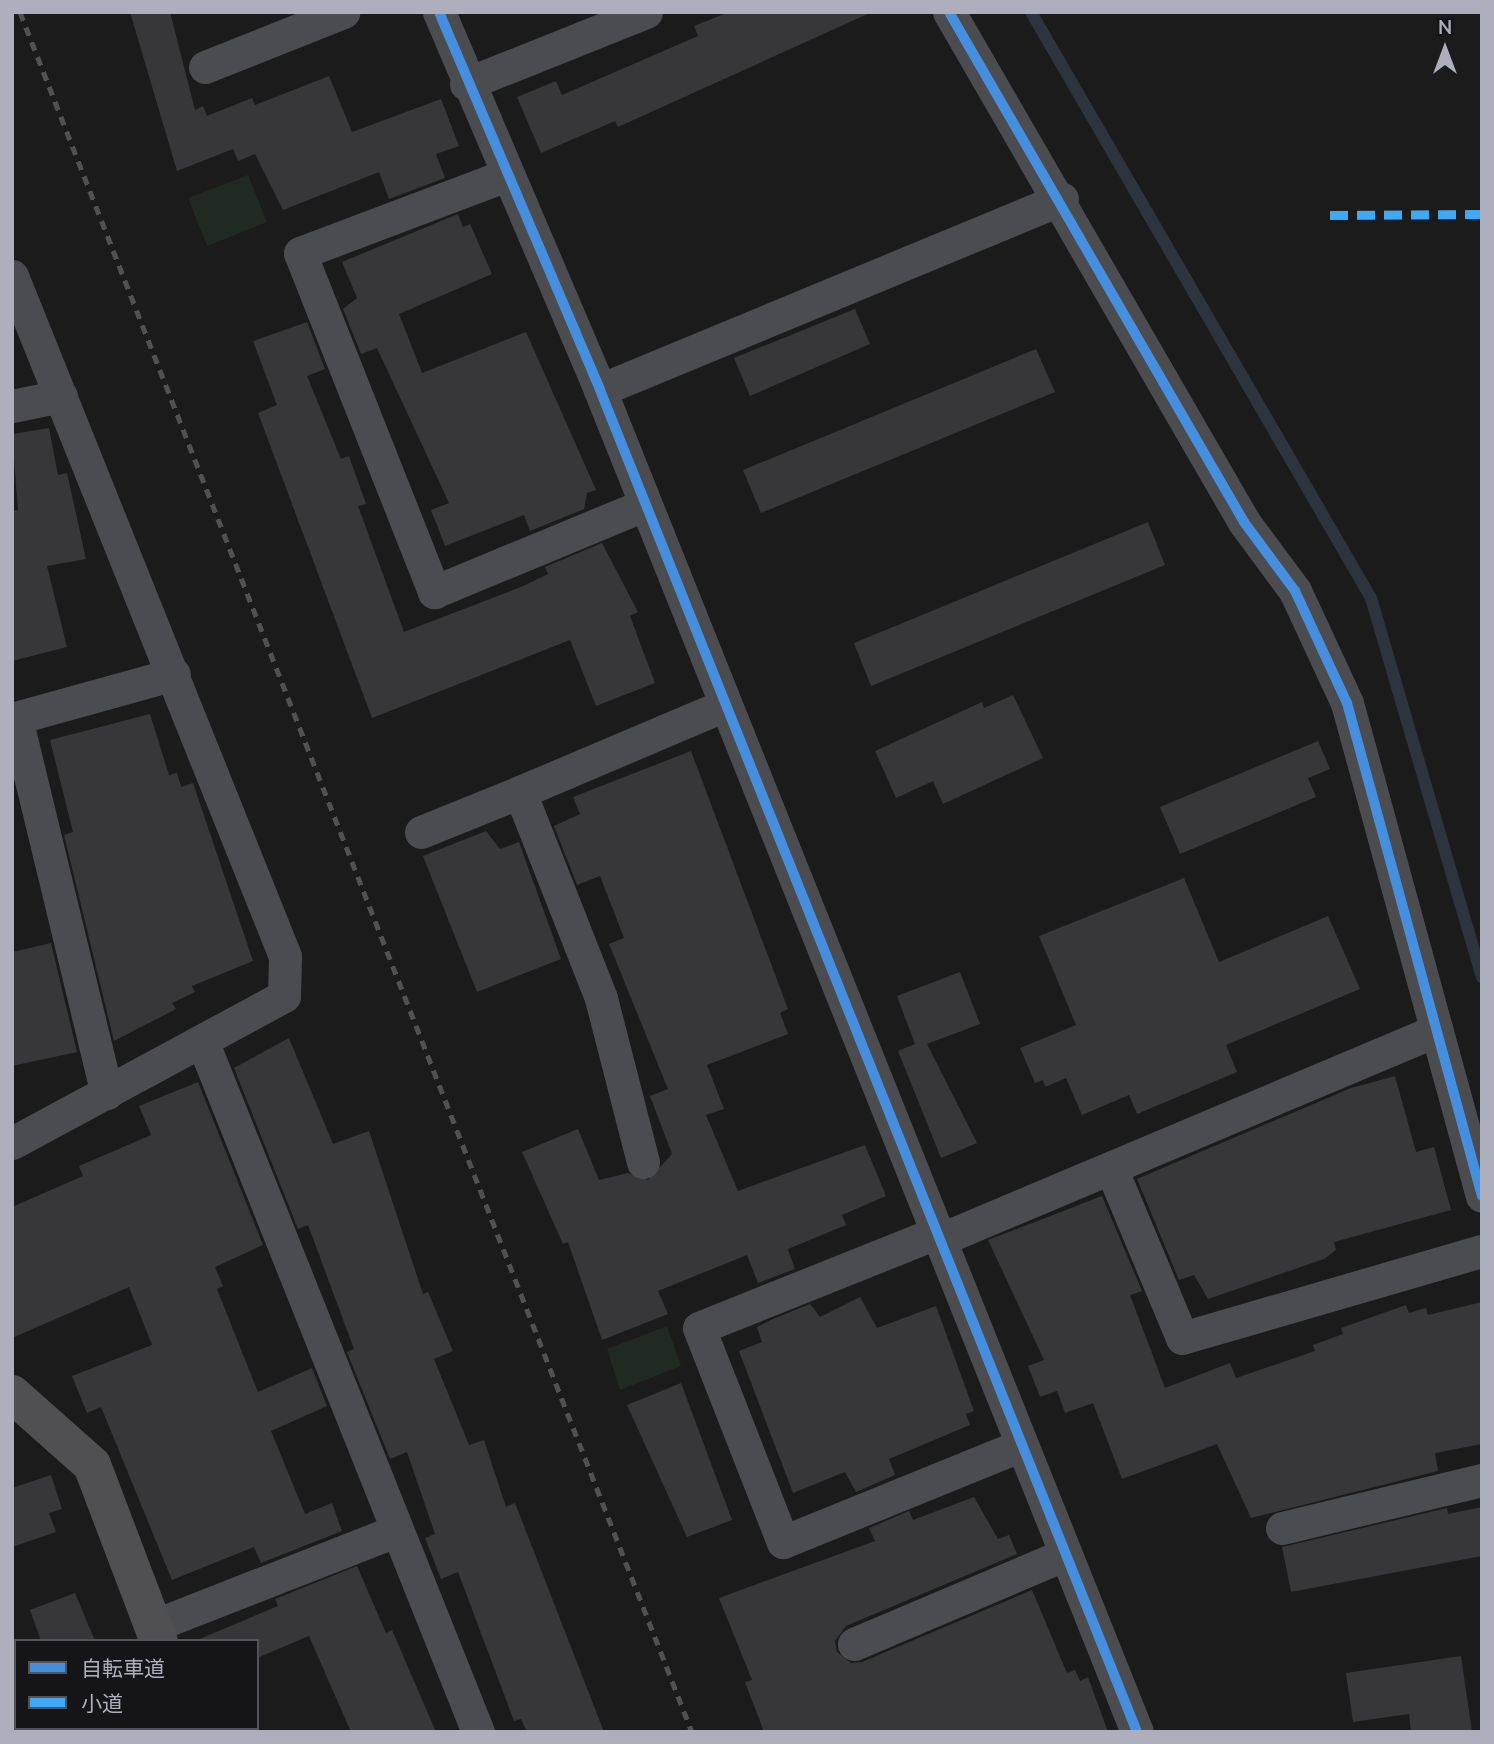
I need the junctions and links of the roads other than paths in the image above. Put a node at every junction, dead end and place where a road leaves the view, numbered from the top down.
1 (342, 12) edge
2 (439, 12) edge
3 (646, 12) edge
4 (949, 12) edge
5 (205, 67) dead end
6 (466, 84) junction
7 (504, 176) junction
8 (1062, 198) junction
9 (12, 276) edge
10 (600, 390) junction
11 (61, 396) junction
12 (12, 406) edge
13 (644, 505) junction
14 (174, 674) junction
15 (725, 705) junction
16 (14, 719) edge
17 (520, 792) junction
18 (421, 832) dead end
19 (1437, 1030) junction
20 (203, 1043) junction
21 (107, 1093) junction
22 (12, 1143) edge
23 (643, 1162) dead end
24 (1111, 1168) junction
25 (1482, 1196) edge
26 (938, 1237) junction
27 (1482, 1251) edge
28 (12, 1394) edge
29 (1019, 1446) junction
30 (1482, 1480) edge
31 (1282, 1528) dead end
32 (395, 1531) junction
33 (1064, 1555) junction
34 (156, 1633) edge
35 (854, 1644) dead end
36 (478, 1732) edge
37 (1137, 1732) edge

1 - 5 street
2 - 6 street
3 - 6 street
4 - 8 street
6 - 7 street
7 - 10 street
7 - 13 street
8 - 10 street
8 - 19 street
9 - 11 street
10 - 13 street
11 - 12 street
11 - 14 street
13 - 15 street
14 - 16 street
14 - 20 street
15 - 17 street
15 - 26 street
16 - 21 street
17 - 18 street
17 - 23 street
19 - 24 street
19 - 25 street
20 - 21 street
20 - 32 street
21 - 22 street
24 - 26 street
24 - 27 street
26 - 29 street
26 - 29 street
28 - 34 street
29 - 33 street
30 - 31 street
32 - 34 street
32 - 36 street
33 - 35 street
33 - 37 street

